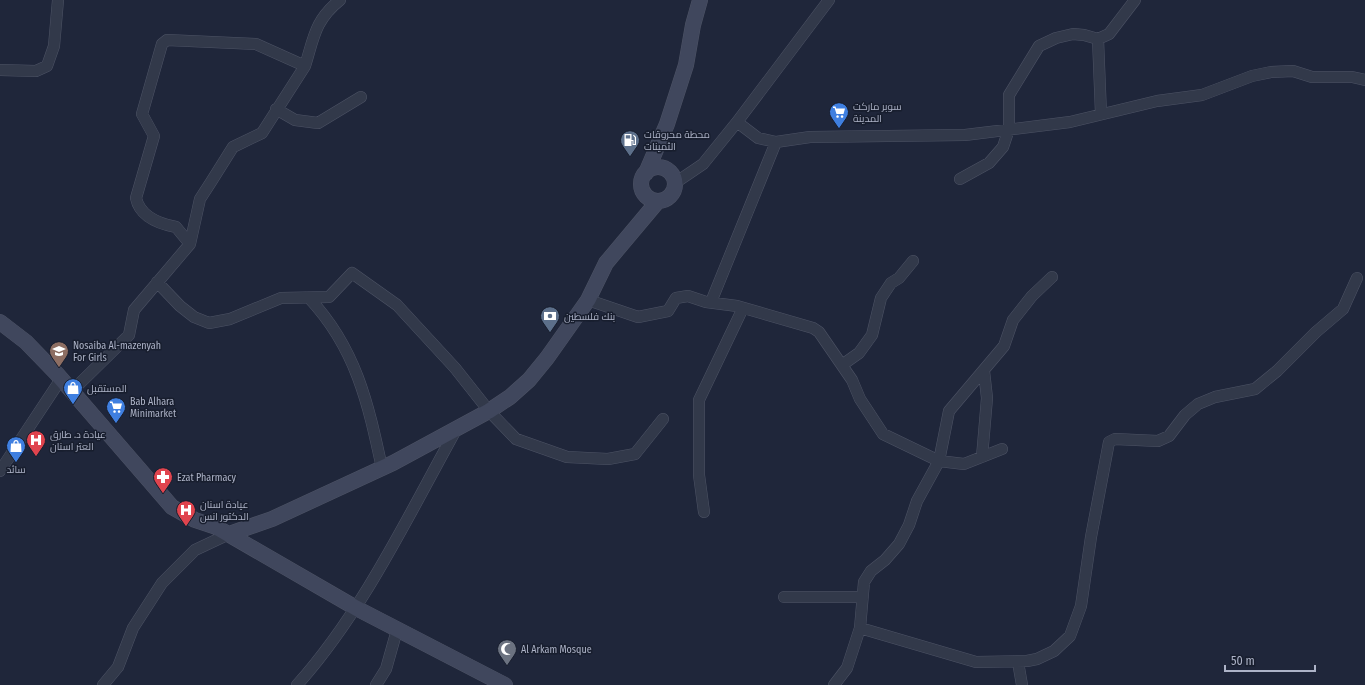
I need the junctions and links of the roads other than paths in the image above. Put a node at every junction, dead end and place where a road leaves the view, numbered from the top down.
1 (58, 0) edge
2 (340, 0) edge
3 (700, 0) edge
4 (829, 0) edge
5 (1135, 0) edge
6 (1098, 39) junction
7 (305, 66) junction
8 (0, 70) edge
9 (1365, 80) edge
10 (362, 97) dead end
11 (276, 109) junction
12 (1101, 114) junction
13 (737, 122) junction
14 (1009, 130) junction
15 (776, 142) junction
16 (646, 173) junction
17 (960, 179) dead end
18 (675, 183) junction
19 (658, 201) junction
20 (190, 244) junction
21 (913, 261) dead end
22 (1052, 277) dead end
23 (1357, 278) dead end
24 (157, 282) junction
25 (309, 298) junction
26 (588, 300) junction
27 (711, 302) junction
28 (743, 308) junction
29 (0, 322) edge
30 (842, 365) junction
31 (984, 370) junction
32 (61, 379) junction
33 (72, 391) junction
34 (489, 411) junction
35 (663, 420) dead end
36 (457, 428) junction
37 (1002, 449) dead end
38 (982, 457) junction
39 (939, 461) junction
40 (382, 468) junction
41 (0, 471) edge
42 (704, 512) dead end
43 (229, 534) junction
44 (784, 597) dead end
45 (862, 597) junction
46 (356, 608) junction
47 (860, 628) junction
48 (397, 630) junction
49 (1018, 662) junction
50 (103, 685) edge
51 (296, 685) edge
52 (376, 685) edge
53 (505, 685) edge
54 (834, 685) edge
55 (1022, 685) edge

1 - 8 street
2 - 7 street
3 - 16 street
4 - 13 street
5 - 6 street
6 - 12 street
6 - 14 street
7 - 11 street
7 - 20 street
9 - 12 street
10 - 11 street
11 - 20 street
12 - 14 street
13 - 15 street
13 - 18 street
14 - 15 street
14 - 17 street
15 - 27 street
16 - 18 street
16 - 19 street
18 - 19 street
19 - 26 street
20 - 24 street
21 - 30 street
22 - 31 street
23 - 49 street
24 - 25 street
24 - 33 street
25 - 34 street
25 - 40 street
26 - 27 street
26 - 34 street
27 - 28 street
28 - 30 street
28 - 42 street
29 - 32 street
30 - 39 street
31 - 38 street
31 - 39 street
32 - 33 street
32 - 41 street
33 - 43 street
34 - 35 street
34 - 36 street
36 - 40 street
36 - 46 street
37 - 38 street
38 - 39 street
39 - 45 street
40 - 43 street
43 - 46 street
43 - 50 street
44 - 45 street
45 - 47 street
46 - 48 street
46 - 51 street
47 - 49 street
47 - 54 street
48 - 52 street
48 - 53 street
49 - 55 street

